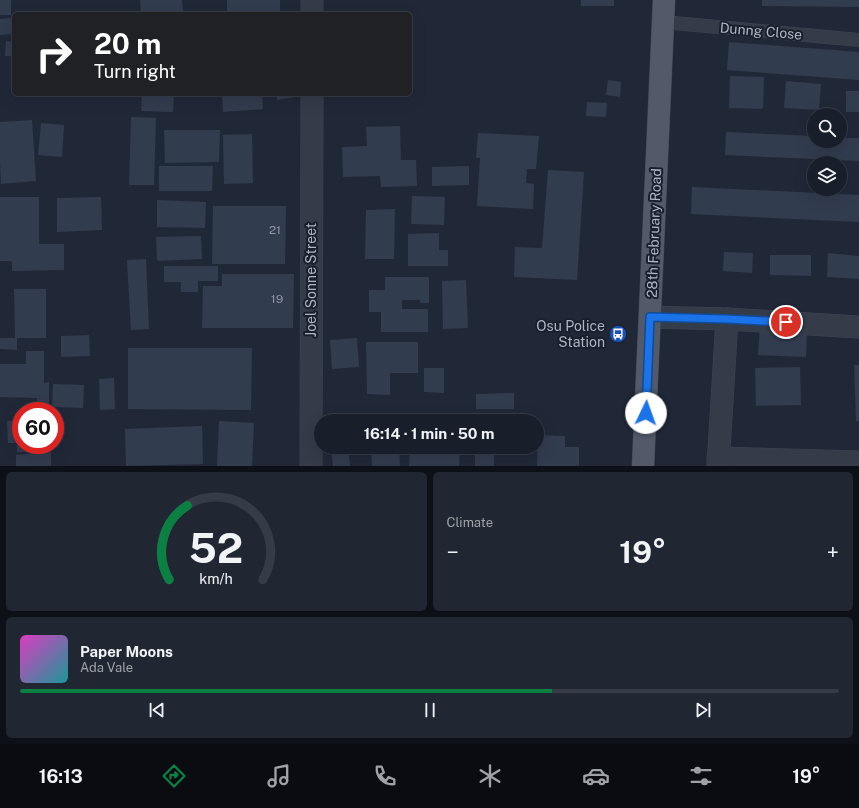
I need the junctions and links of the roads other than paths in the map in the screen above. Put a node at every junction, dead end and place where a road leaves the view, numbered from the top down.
1 (312, 0) edge
2 (664, 0) edge
3 (312, 12) edge
4 (663, 22) junction
5 (859, 40) edge
6 (312, 96) edge
7 (650, 317) junction
8 (727, 319) junction
9 (859, 326) edge
10 (718, 462) edge
11 (859, 462) edge
12 (311, 466) edge
13 (644, 466) edge

1 - 3 street
2 - 4 main road, 28th February Road
4 - 5 lane, Dunng Close
4 - 7 main road, 28th February Road
6 - 12 street, Joel Sonne Street
7 - 8 street
7 - 13 main road, 28th February Road
8 - 9 street
8 - 10 street
10 - 11 street

